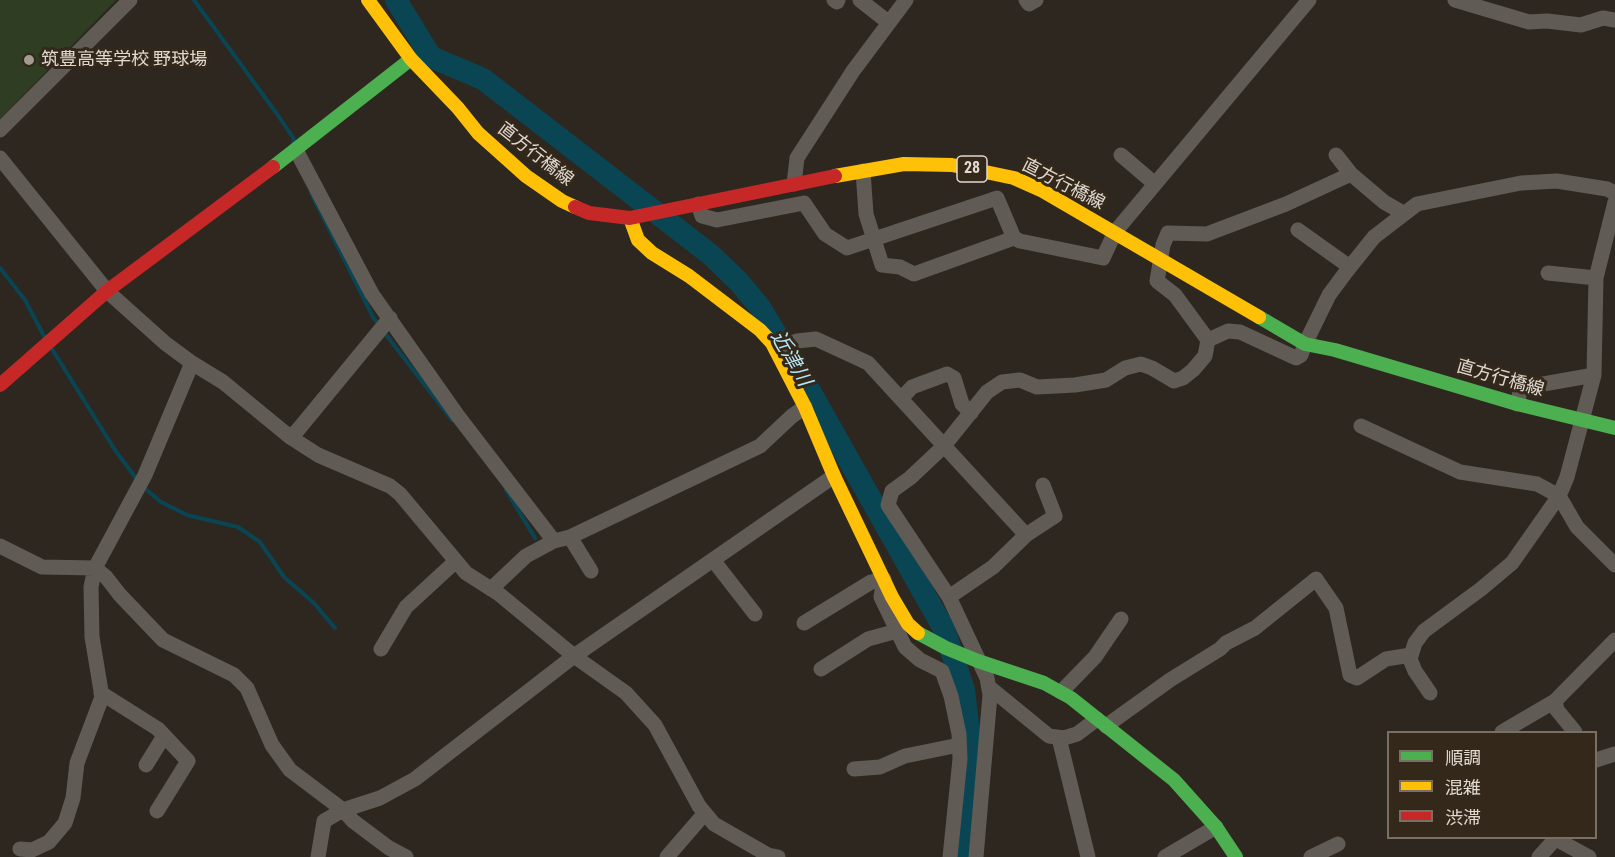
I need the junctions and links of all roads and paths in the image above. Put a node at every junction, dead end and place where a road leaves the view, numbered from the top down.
1 (130, 0) edge
2 (368, 0) edge
3 (860, 0) edge
4 (906, 0) edge
5 (1026, 0) edge
6 (1036, 0) edge
7 (1309, 0) edge
8 (1455, 0) edge
9 (1504, 7) edge
10 (1615, 20) edge
11 (888, 22) junction
12 (411, 59) junction
13 (0, 130) edge
14 (296, 150) junction
15 (1121, 155) dead end
16 (1336, 155) dead end
17 (0, 158) edge
18 (863, 171) junction
19 (1351, 174) junction
20 (794, 184) junction
21 (1155, 184) junction
22 (1615, 193) edge
23 (1615, 202) edge
24 (698, 204) junction
25 (1403, 213) junction
26 (630, 218) junction
27 (1298, 230) dead end
28 (1114, 232) junction
29 (1014, 238) junction
30 (873, 239) junction
31 (1162, 262) junction
32 (1350, 267) junction
33 (1548, 273) dead end
34 (1596, 278) junction
35 (107, 291) junction
36 (390, 318) junction
37 (1208, 340) junction
38 (1305, 344) junction
39 (776, 350) junction
40 (192, 363) junction
41 (1594, 375) junction
42 (0, 385) edge
43 (901, 399) junction
44 (1517, 404) junction
45 (805, 407) junction
46 (971, 413) junction
47 (1581, 419) junction
48 (1361, 426) dead end
49 (1615, 428) edge
50 (290, 436) junction
51 (943, 447) junction
52 (834, 476) junction
53 (1043, 485) dead end
54 (1559, 496) junction
55 (1026, 536) junction
56 (570, 537) junction
57 (554, 541) junction
58 (0, 546) edge
59 (713, 560) junction
60 (456, 561) junction
61 (1615, 566) edge
62 (95, 568) junction
63 (591, 571) dead end
64 (884, 579) junction
65 (491, 589) junction
66 (948, 597) junction
67 (755, 614) dead end
68 (1121, 619) dead end
69 (804, 623) dead end
70 (897, 631) junction
71 (1614, 644) edge
72 (381, 649) dead end
73 (1411, 655) junction
74 (574, 656) junction
75 (978, 661) junction
76 (821, 669) dead end
77 (988, 687) junction
78 (1060, 692) junction
79 (101, 693) junction
80 (1430, 693) dead end
81 (1555, 701) junction
82 (1102, 723) junction
83 (1504, 731) edge
84 (1574, 731) edge
85 (164, 736) junction
86 (1059, 738) junction
87 (959, 745) junction
88 (1615, 754) edge
89 (1597, 760) edge
90 (146, 765) dead end
91 (854, 770) dead end
92 (343, 810) junction
93 (157, 811) dead end
94 (705, 813) junction
95 (1216, 827) junction
96 (1555, 839) edge
97 (1558, 839) edge
98 (1338, 844) dead end
99 (20, 849) dead end
100 (318, 857) edge
101 (406, 857) edge
102 (667, 857) edge
103 (778, 857) edge
104 (950, 857) edge
105 (976, 857) edge
106 (1088, 857) edge
107 (1165, 857) edge
108 (1236, 857) edge
109 (1311, 857) edge
110 (1539, 857) edge
111 (1589, 857) edge

1 - 13 street
2 - 12 street, 直方行橋線 / 28
3 - 11 street
4 - 11 street
5 - 6 street
7 - 21 street
8 - 9 street
9 - 10 street
11 - 20 street
12 - 14 street
12 - 26 street, 直方行橋線 / 28
14 - 35 street
14 - 36 street
15 - 21 street
16 - 19 street
17 - 35 street
18 - 20 street, 直方行橋線 / 28
18 - 28 street, 直方行橋線 / 28
18 - 30 street
19 - 25 street
19 - 31 street
20 - 24 street, 直方行橋線 / 28
21 - 28 street
22 - 25 street
23 - 34 street
24 - 26 street, 直方行橋線 / 28
24 - 30 street
25 - 32 street
26 - 39 street
27 - 32 street
28 - 29 street
28 - 31 street, 直方行橋線 / 28
29 - 30 street
29 - 30 street
31 - 37 street
31 - 38 street, 直方行橋線 / 28
32 - 38 street
33 - 34 street
34 - 41 street
35 - 40 street
35 - 42 street
36 - 50 street
36 - 57 street
37 - 38 street
37 - 46 street
38 - 44 street, 直方行橋線 / 28
39 - 43 street
39 - 45 street
40 - 50 street
40 - 62 street
41 - 44 street
41 - 47 street
43 - 46 street
43 - 51 street
44 - 47 street, 直方行橋線 / 28
45 - 52 street
45 - 56 street
46 - 51 street
47 - 49 street, 直方行橋線 / 28
47 - 54 street
48 - 54 street
50 - 60 street
51 - 55 street
51 - 66 street
52 - 59 street
52 - 64 street
53 - 55 street
54 - 61 street
54 - 73 street
55 - 66 street
56 - 57 street
56 - 63 street
57 - 65 street
58 - 62 street
59 - 67 street
59 - 74 street
60 - 65 street
60 - 72 street
62 - 79 street
62 - 92 street
64 - 69 street
64 - 70 street
64 - 75 street
65 - 74 street
66 - 75 street
68 - 78 street
70 - 76 street
70 - 87 street
71 - 81 street
73 - 80 street
73 - 82 street
74 - 92 street
74 - 94 street
75 - 77 street
75 - 78 street
77 - 86 street
77 - 105 street
78 - 82 street
79 - 85 street
79 - 99 street
81 - 83 street
81 - 84 street
82 - 86 street
82 - 95 street
85 - 90 street
85 - 93 street
86 - 106 street
87 - 91 street
87 - 104 street
88 - 89 street
92 - 100 street
92 - 101 street
94 - 102 street
94 - 103 street
95 - 107 street
95 - 108 street
96 - 110 street
97 - 111 street
98 - 109 street

